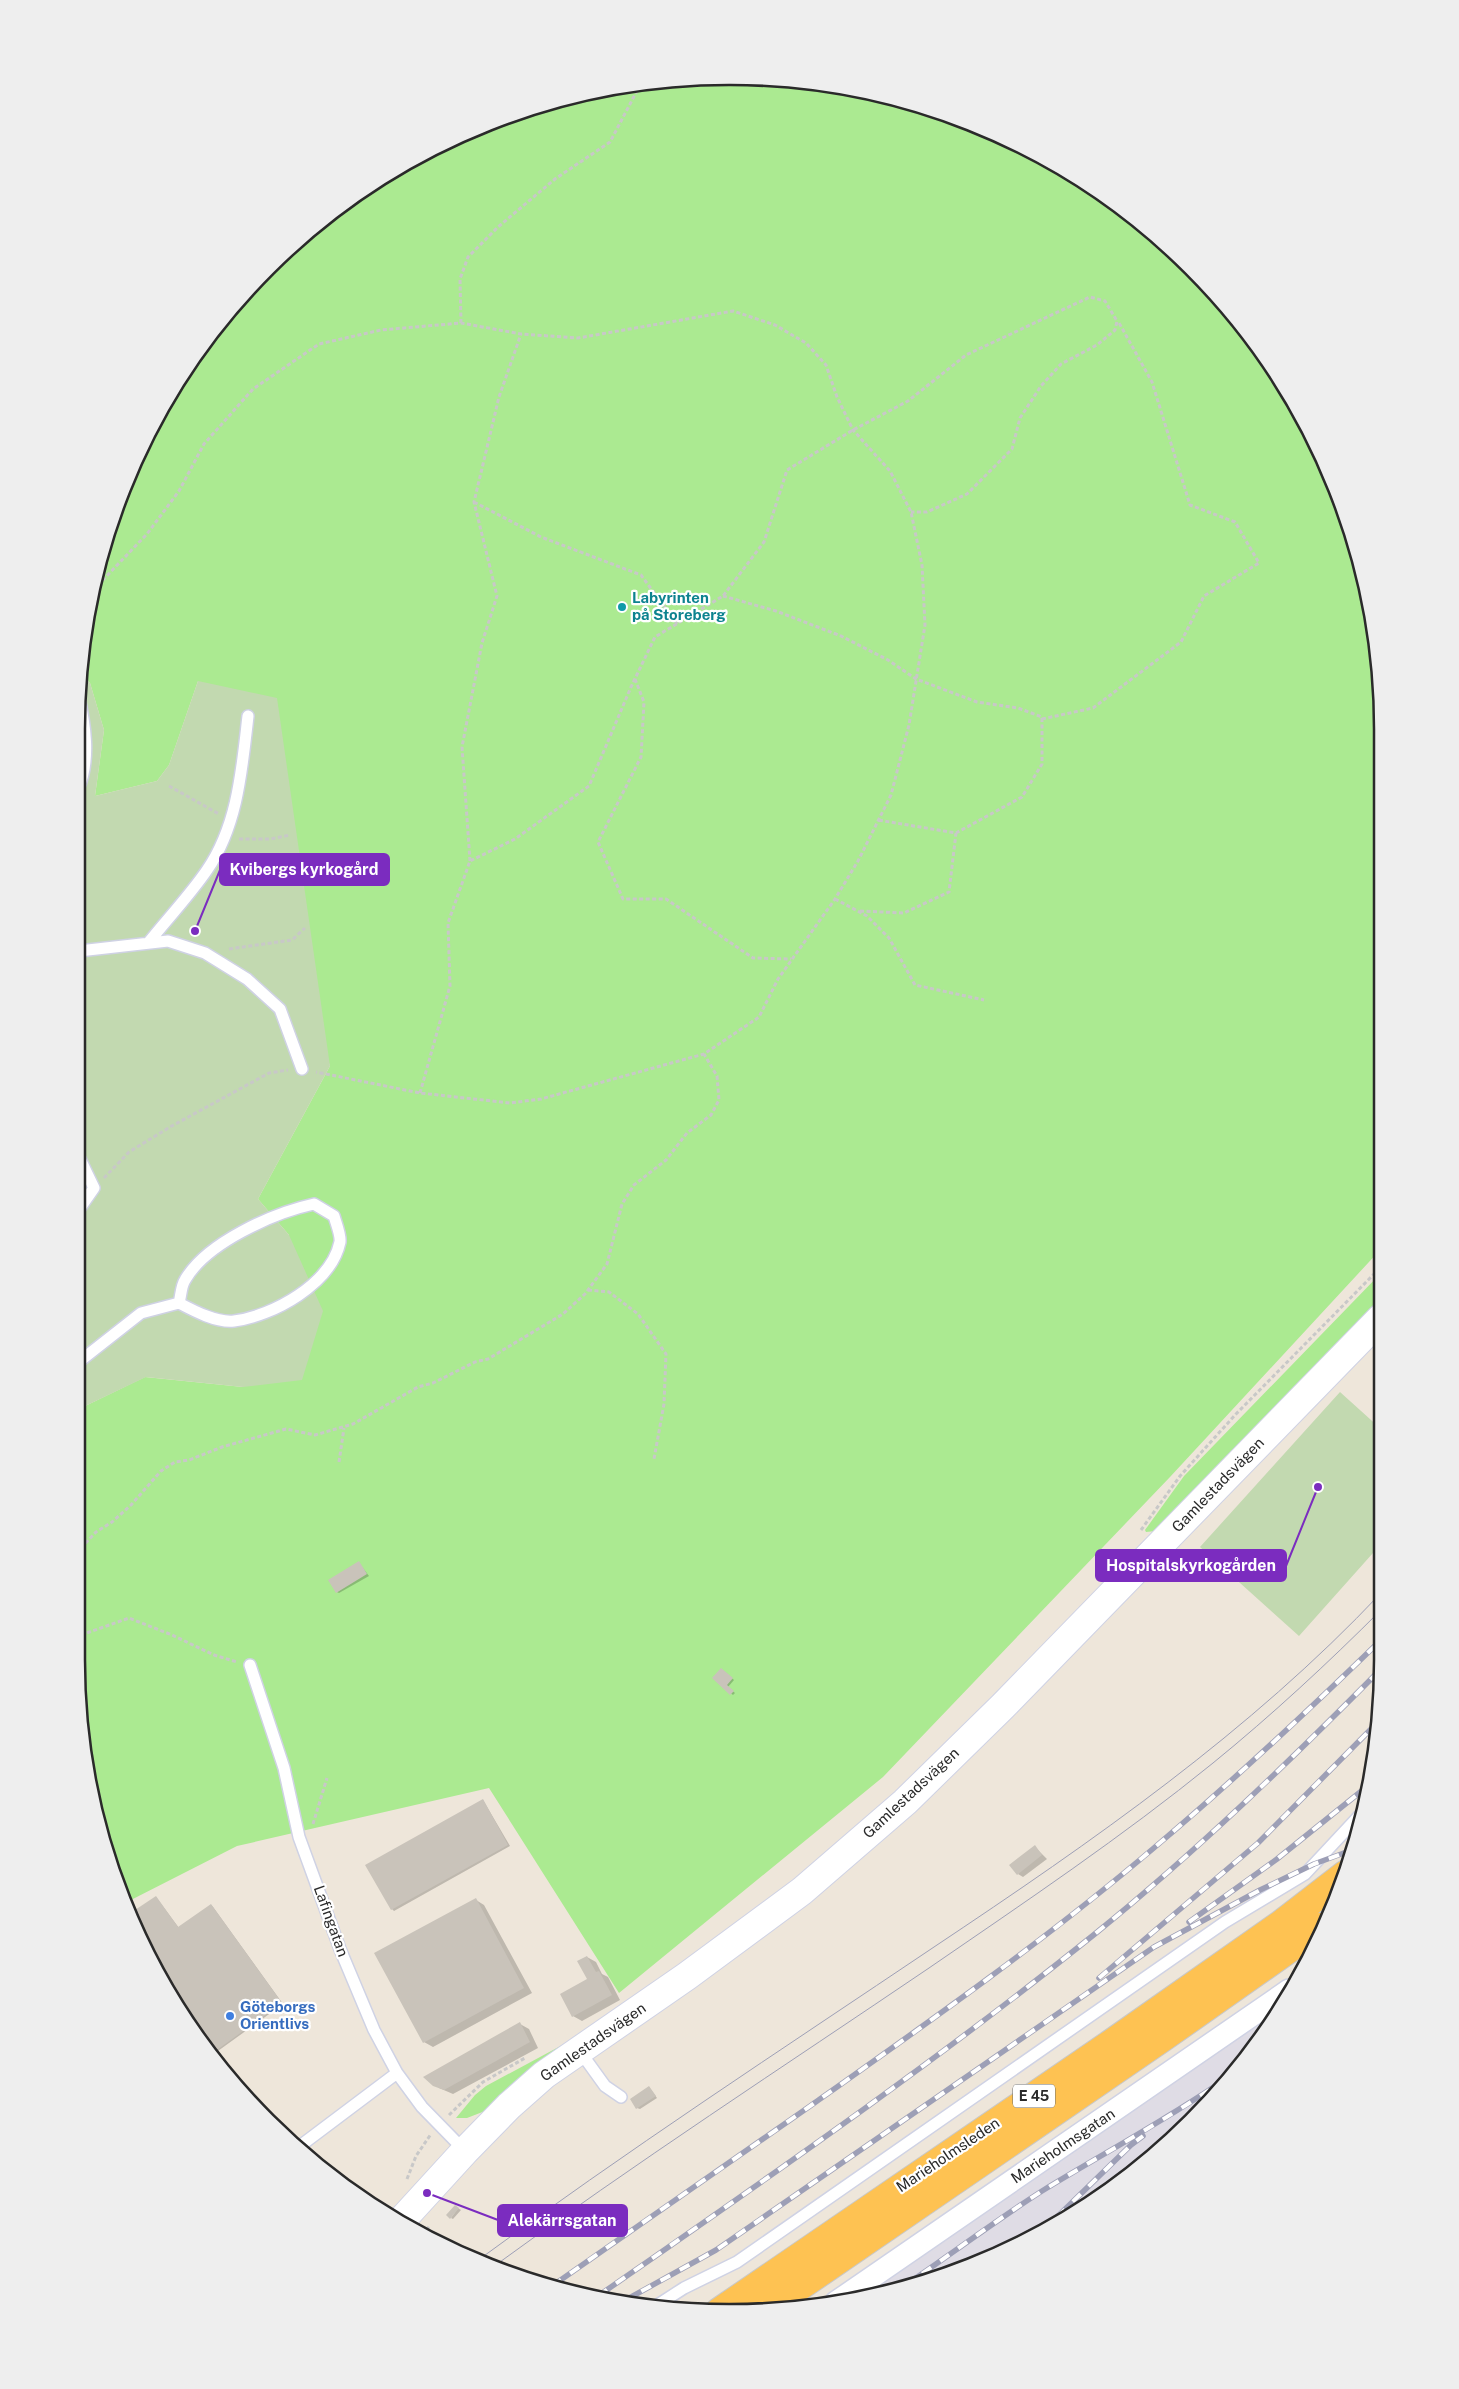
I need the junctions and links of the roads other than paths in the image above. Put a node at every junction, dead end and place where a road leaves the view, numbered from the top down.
1 (248, 716) dead end
2 (149, 942) junction
3 (85, 950) edge
4 (302, 1069) road end
5 (85, 1169) edge
6 (85, 1201) edge
7 (179, 1303) junction
8 (1374, 1325) edge
9 (85, 1357) edge
10 (250, 1665) road end
11 (1353, 1823) edge
12 (1334, 1883) edge
13 (1314, 1931) edge
14 (1278, 1998) edge
15 (579, 2050) junction
16 (397, 2073) junction
17 (621, 2097) dead end
18 (304, 2143) edge
19 (465, 2151) junction
20 (405, 2217) edge
21 (867, 2289) edge
22 (665, 2300) edge
23 (776, 2303) edge
24 (730, 2304) edge

1 - 2 lane
2 - 3 lane
2 - 4 lane
5 - 6 lane
7 - 7 lane
7 - 9 lane
8 - 15 street, Gamlestadsvägen
10 - 16 lane, Lafingatan
11 - 22 lane
12 - 24 highway, Marieholmsleden / E 45
13 - 23 highway, Marieholmsleden / E 45
14 - 21 street, Marieholmsgatan
15 - 17 lane
15 - 19 street, Gamlestadsvägen
16 - 18 lane
16 - 19 lane, Lafingatan
19 - 20 street, Gamlestadsvägen

